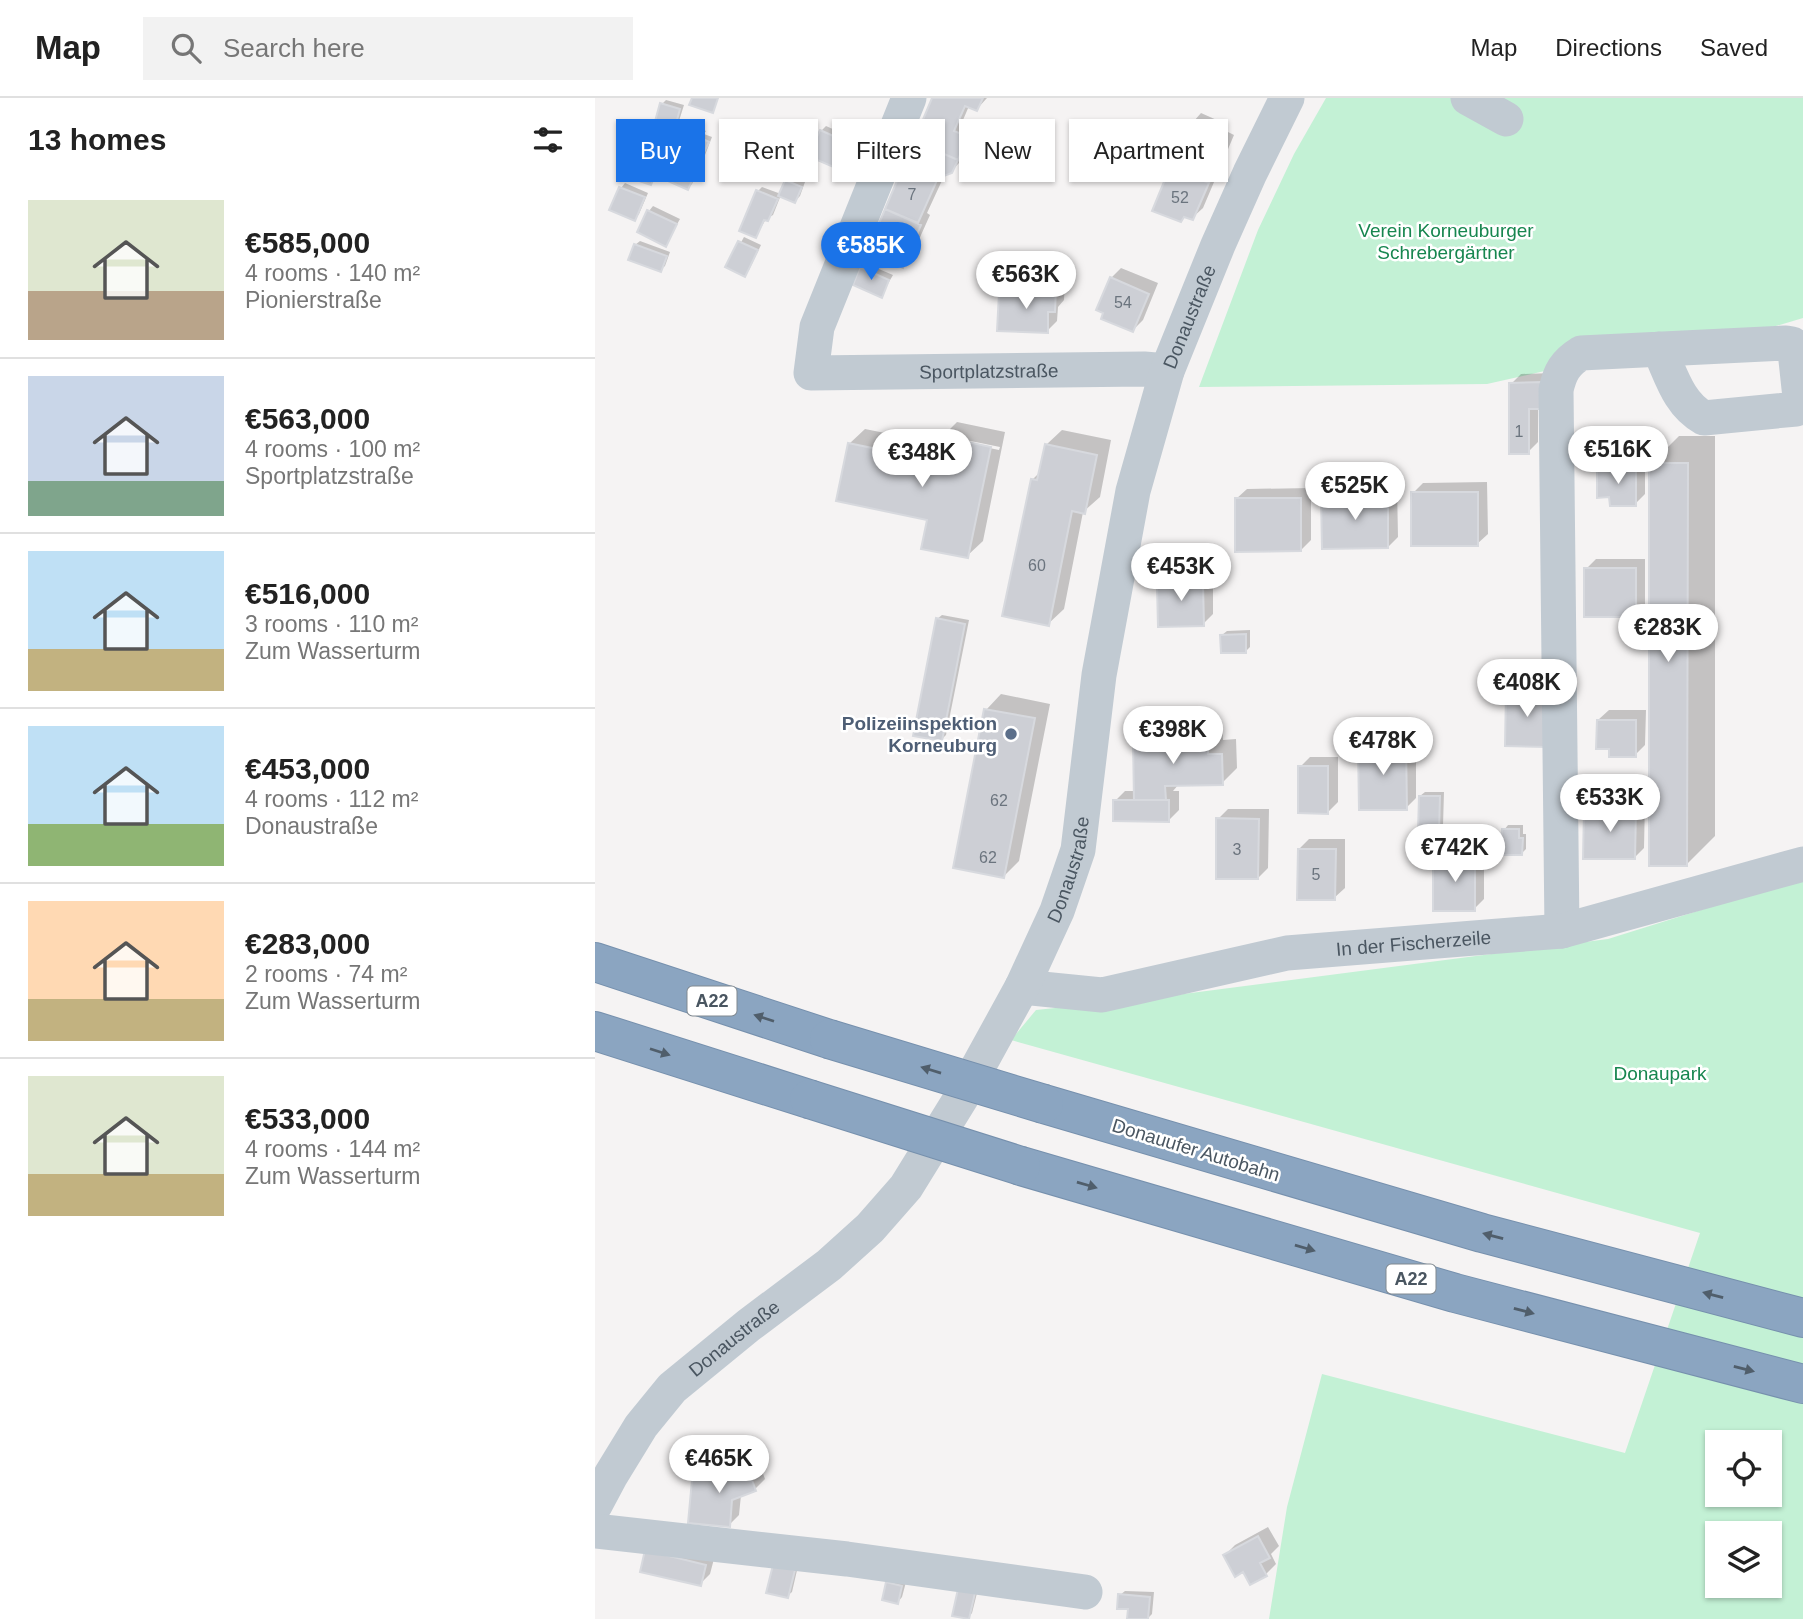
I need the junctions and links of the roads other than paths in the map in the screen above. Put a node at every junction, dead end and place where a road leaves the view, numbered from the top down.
1 (909, 98) edge
2 (1287, 98) edge
3 (1468, 98) edge
4 (1506, 119) dead end
5 (1659, 349) dead end
6 (1167, 372) junction
7 (1803, 864) edge
8 (1562, 930) junction
9 (595, 962) edge
10 (1022, 986) junction
11 (595, 1031) edge
12 (1803, 1318) edge
13 (1803, 1384) edge
14 (595, 1505) edge
15 (595, 1531) edge
16 (1085, 1592) dead end

1 - 6 street, Sportplatzstraße
2 - 6 street, Donaustraße
3 - 4 street
5 - 8 street
6 - 10 street, Donaustraße
7 - 8 street, In der Fischerzeile
8 - 10 street, In der Fischerzeile
12 -> 9 highway, Donauufer Autobahn / A22, bridge
10 - 14 street, Donaustraße
11 -> 13 highway, A22, bridge
15 - 16 street

